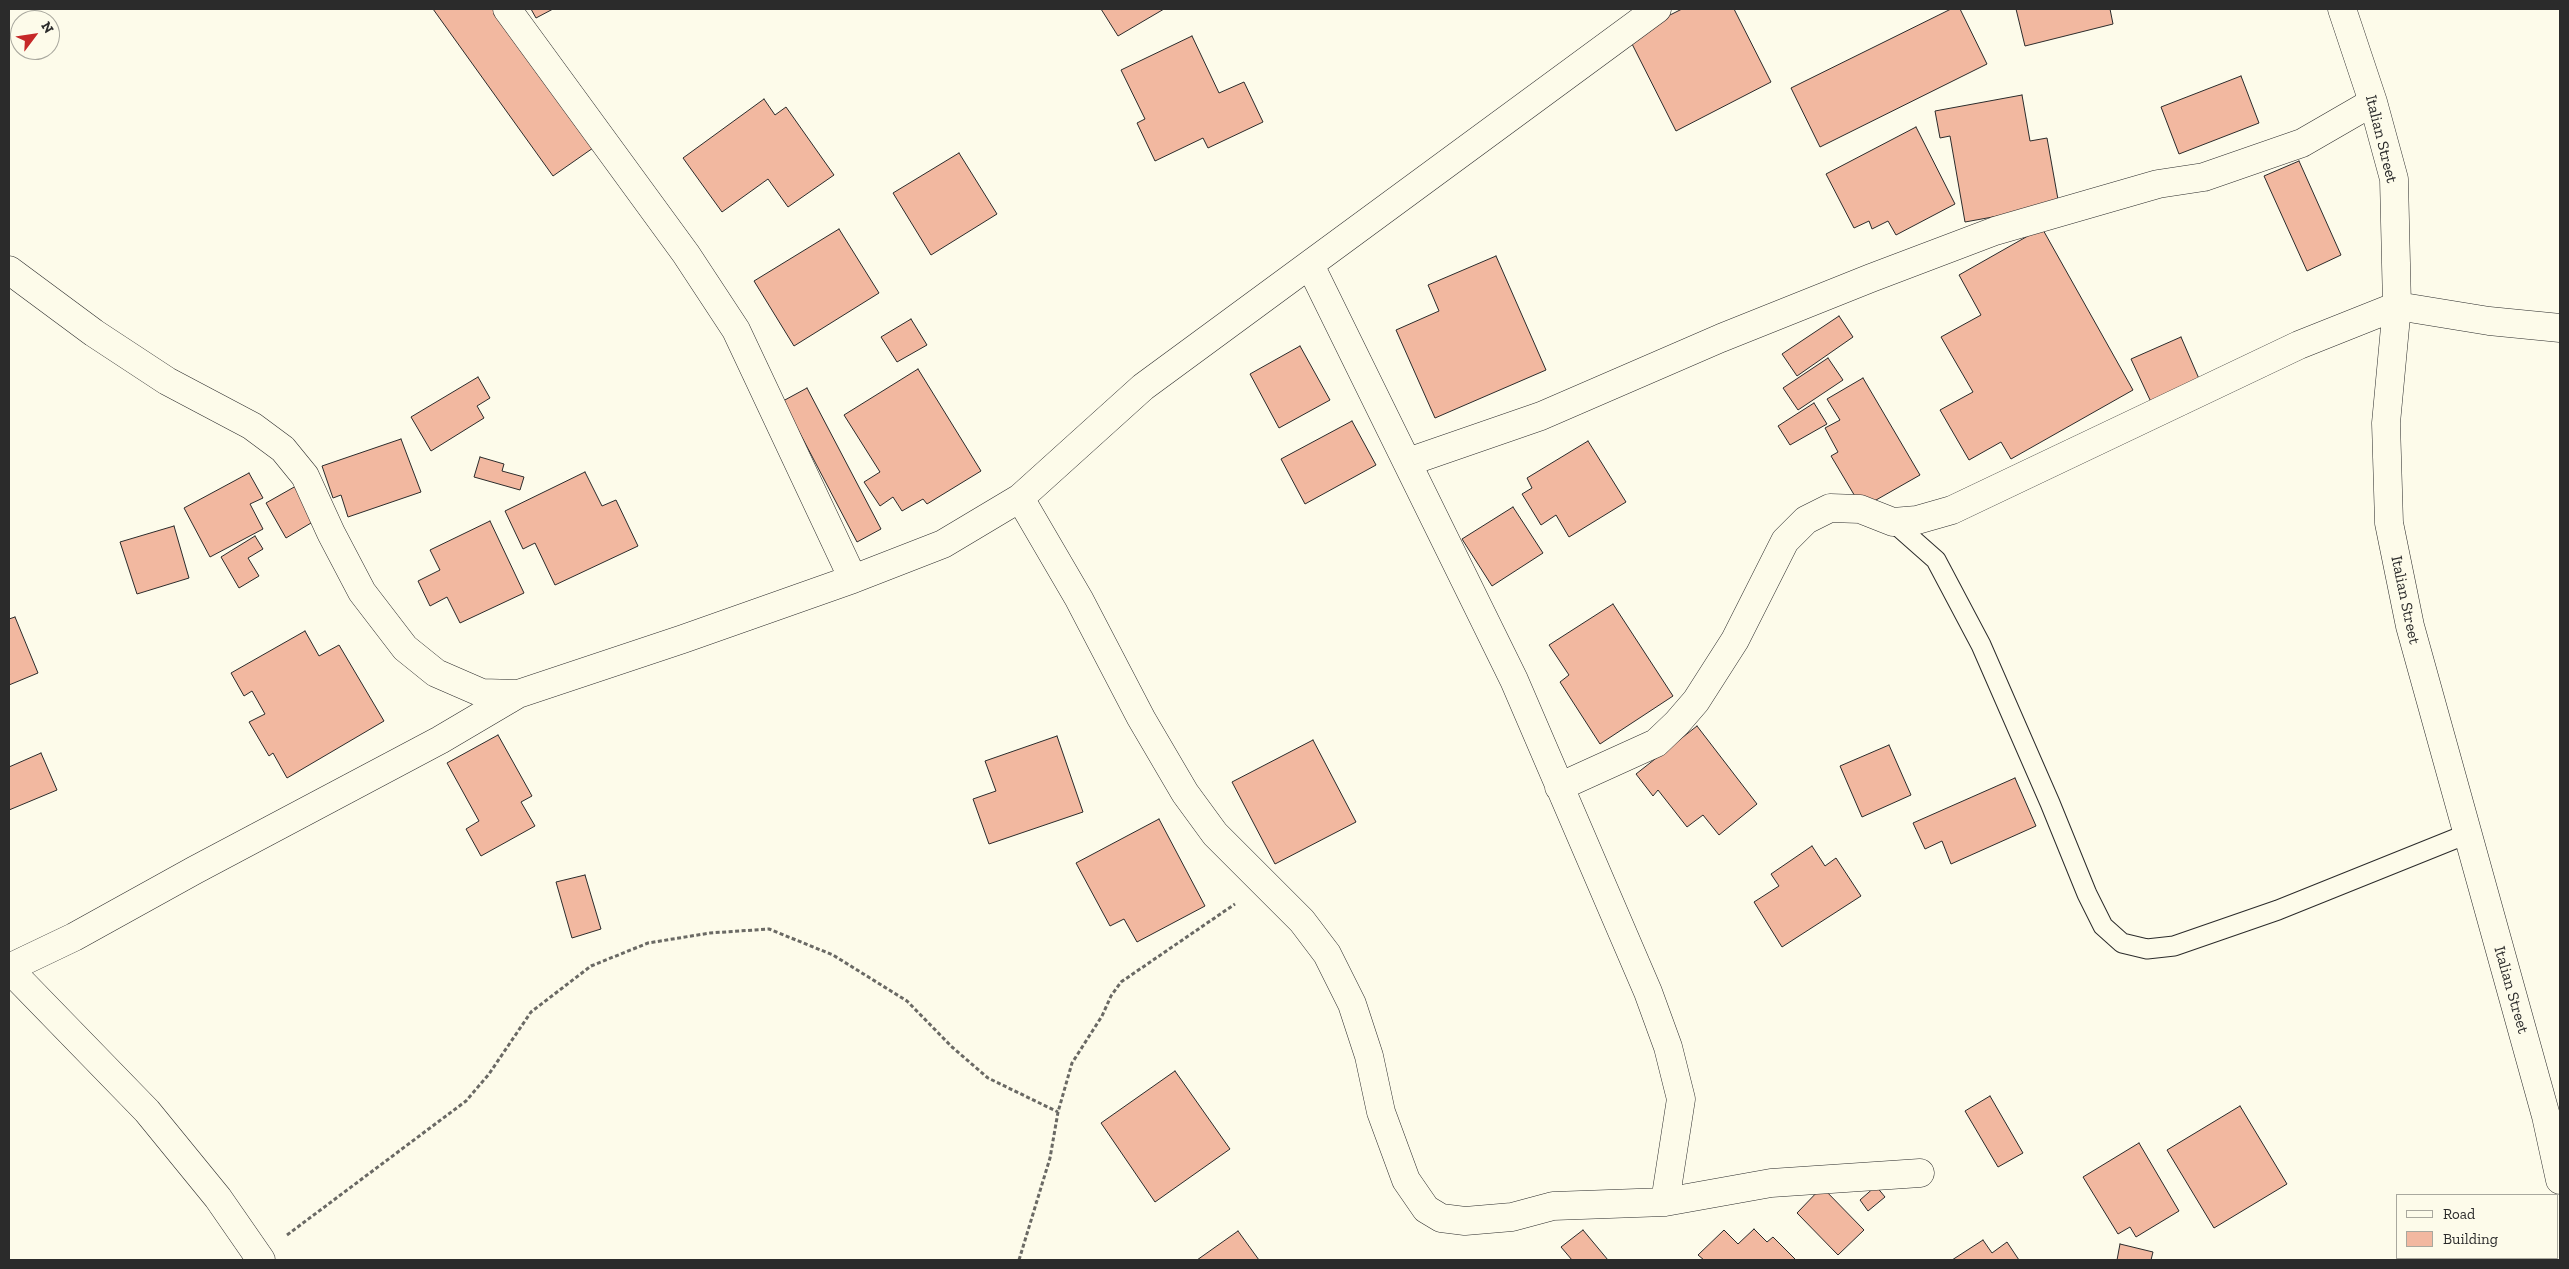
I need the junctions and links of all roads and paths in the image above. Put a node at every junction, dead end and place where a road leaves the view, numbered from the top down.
1 (507, 9) edge
2 (2342, 9) edge
3 (1640, 13) edge
4 (2373, 102) junction
5 (1310, 266) junction
6 (9, 270) edge
7 (2397, 306) junction
8 (2560, 328) edge
9 (1408, 462) junction
10 (1020, 498) junction
11 (1893, 522) junction
12 (853, 579) junction
13 (518, 694) junction
14 (1559, 787) junction
15 (2467, 834) junction
16 (1266, 882) junction
17 (9, 968) edge
18 (1058, 1112) junction
19 (1920, 1173) dead end
20 (2560, 1180) edge
21 (1665, 1202) junction
22 (259, 1258) edge
23 (1019, 1260) edge

1 - 12 street
2 - 4 street, Italian Street
3 - 5 street
4 - 7 street, Italian Street
4 - 9 street
5 - 9 street
5 - 10 street
6 - 13 street
7 - 8 street
7 - 11 street
7 - 15 street, Italian Street
9 - 14 street
10 - 12 street
10 - 16 street
11 - 14 street
11 - 15 lane
12 - 13 street
13 - 17 street
14 - 21 street
15 - 20 street, Italian Street
16 - 18 path
16 - 21 street
17 - 22 street
18 - 22 path
18 - 23 path
19 - 21 street

